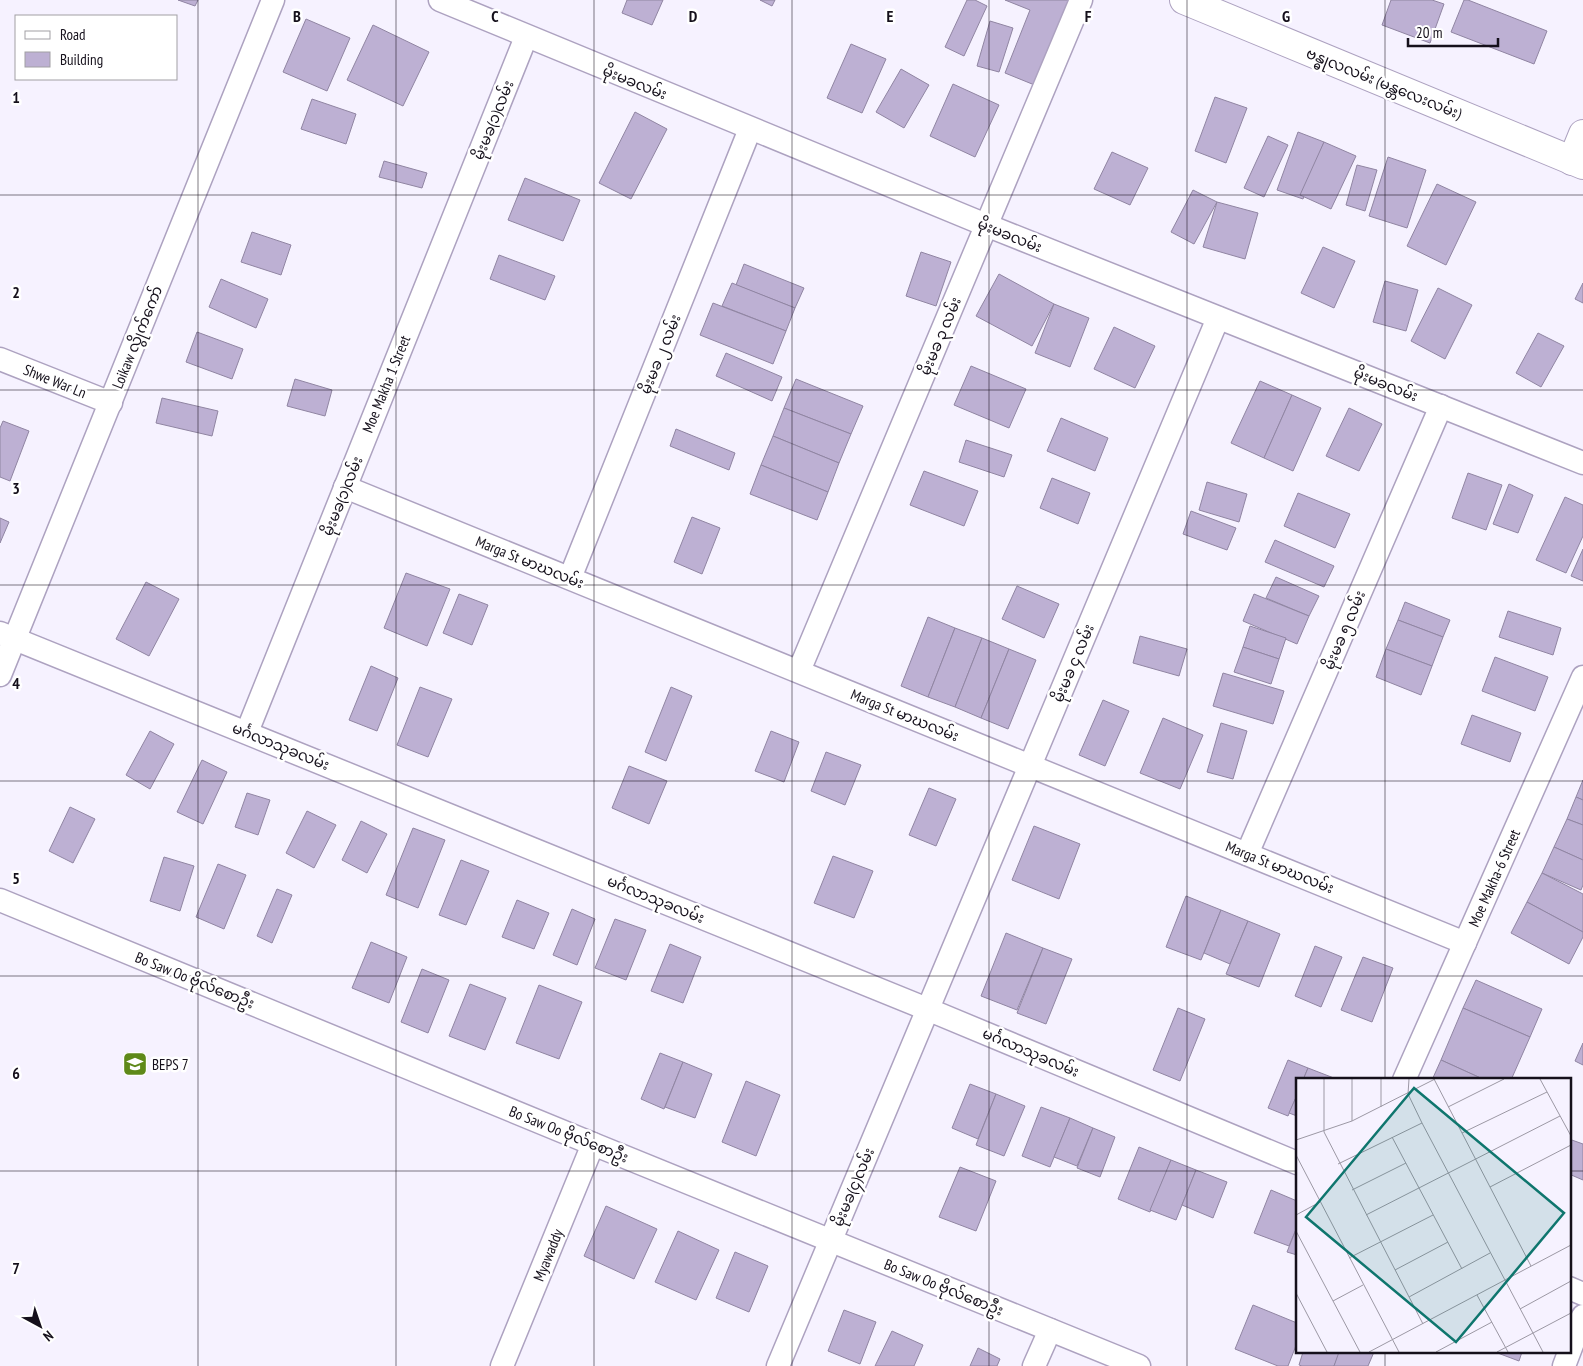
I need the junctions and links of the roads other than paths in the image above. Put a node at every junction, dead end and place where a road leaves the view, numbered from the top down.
1 (273, 0) edge
2 (440, 0) edge
3 (1081, 0) edge
4 (1184, 0) edge
5 (526, 37) junction
6 (750, 129) junction
7 (1583, 134) edge
8 (1577, 163) edge
9 (986, 226) junction
10 (1218, 318) junction
11 (0, 359) edge
12 (110, 403) junction
13 (1441, 406) junction
14 (1583, 463) edge
15 (345, 487) junction
16 (570, 578) junction
17 (7, 635) edge
18 (799, 671) junction
19 (0, 674) edge
20 (1583, 677) edge
21 (247, 732) junction
22 (1030, 765) junction
23 (1247, 854) junction
24 (0, 900) edge
25 (1465, 943) junction
26 (927, 1009) junction
27 (1405, 1078) edge
28 (593, 1144) junction
29 (1296, 1163) edge
30 (830, 1241) junction
31 (1570, 1288) edge
32 (1583, 1294) edge
33 (1583, 1316) edge
34 (1050, 1330) junction
35 (1570, 1350) edge
36 (1569, 1354) edge
37 (502, 1366) edge
38 (778, 1366) edge
39 (1034, 1366) edge
40 (1139, 1366) edge
41 (1564, 1366) edge

1 - 12 street, Loikaw လွိုက်ကော်
2 - 5 street, မိုးမခလမ်း
3 - 9 street, မိုးမခ ၃ လမ်း
4 - 8 street, ဗန္ဓုလလမ်း (မန္တလေးလမ်း)
5 - 6 street, မိုးမခလမ်း
5 - 15 street, Moe Makha 1 Street
5 - 21 street, မိုးမခ(၁)လမ်း
6 - 9 street, မိုးမခလမ်း
6 - 16 street, မိုးမခ ၂ လမ်း
7 - 8 street
9 - 10 street, မိုးမခလမ်း
9 - 18 street, မိုးမခ ၃ လမ်း
10 - 13 street, မိုးမခလမ်း
10 - 22 street, မိုးမခ ၄ လမ်း
11 - 12 street, Shwe War Ln
12 - 17 street, Loikaw လွိုက်ကော်
13 - 14 street, မိုးမခလမ်း
13 - 23 street, မိုးမခ ၅ လမ်း
15 - 16 street, Marga St မာဃလမ်း
15 - 21 street, Moe Makha 1 Street
16 - 18 street, Marga St မာဃလမ်း
17 - 19 street, Loikaw လွိုက်ကော်
17 - 21 street, မင်္ဂလာသုခလမ်း
18 - 22 street, Marga St မာဃလမ်း
20 - 25 street, Moe Makha-6 Street
21 - 26 street, မင်္ဂလာသုခလမ်း
22 - 23 street, Marga St မာဃလမ်း
22 - 26 street, မိုးမခ ၄ လမ်း
23 - 25 street, Marga St မာဃလမ်း
24 - 28 street, Bo Saw Oo ဗိုလ်စောဦး
25 - 27 street, Moe Makha-6 Street
26 - 29 street, မင်္ဂလာသုခလမ်း
26 - 30 street, မိုးမခ(၄)လမ်း
28 - 30 street, Bo Saw Oo ဗိုလ်စောဦး
28 - 37 street, Myawaddy
30 - 34 street, Bo Saw Oo ဗိုလ်စောဦး
30 - 38 street, မိုးမခ(၄)လမ်း
31 - 32 street
33 - 35 street
34 - 39 street
34 - 40 street, Bo Saw Oo ဗိုလ်စောဦး
36 - 41 street

